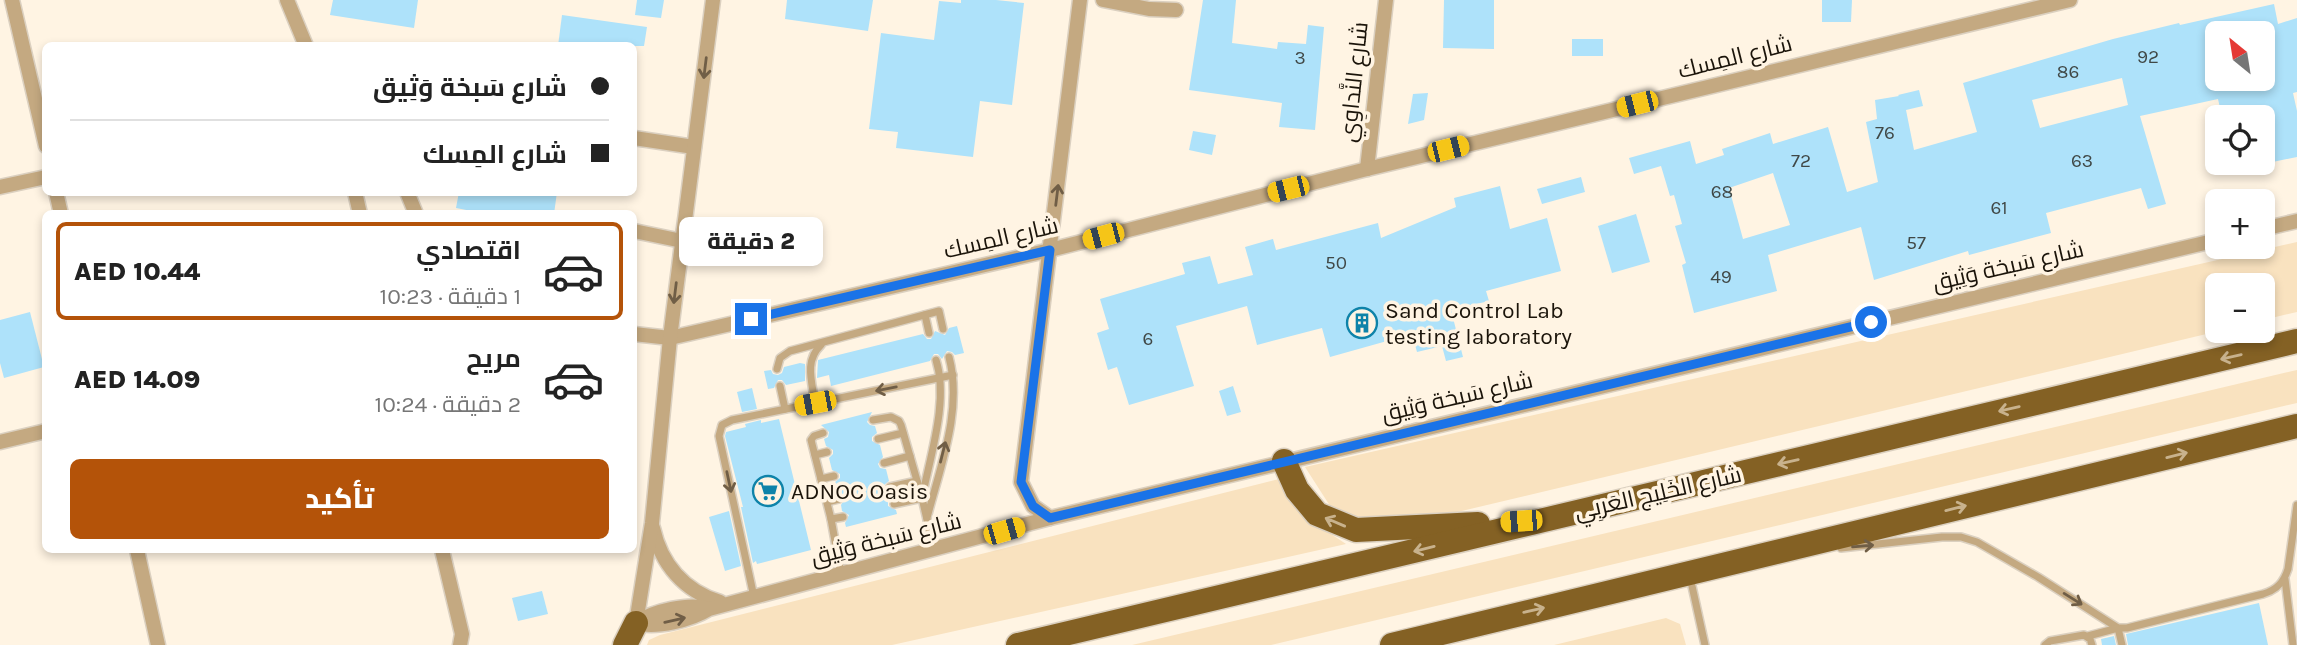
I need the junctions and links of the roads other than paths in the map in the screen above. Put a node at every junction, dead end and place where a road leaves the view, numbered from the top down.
1 (12, 0) edge
2 (287, 0) edge
3 (713, 0) edge
4 (1080, 0) edge
5 (1103, 0) edge
6 (1386, 0) edge
7 (2070, 0) edge
8 (1176, 10) dead end
9 (304, 42) edge
10 (42, 129) edge
11 (637, 138) edge
12 (694, 147) junction
13 (1367, 169) junction
14 (42, 178) edge
15 (0, 187) edge
16 (2297, 221) edge
17 (2275, 226) edge
18 (637, 232) edge
19 (682, 241) junction
20 (2205, 243) edge
21 (1050, 250) junction
22 (925, 315) junction
23 (943, 329) dead end
24 (929, 333) dead end
25 (637, 334) edge
26 (670, 338) junction
27 (2297, 341) edge
28 (825, 343) junction
29 (949, 357) dead end
30 (936, 360) dead end
31 (776, 369) dead end
32 (953, 375) junction
33 (940, 378) junction
34 (780, 386) dead end
35 (815, 403) junction
36 (785, 409) junction
37 (873, 420) dead end
38 (2297, 426) edge
39 (42, 432) edge
40 (823, 433) dead end
41 (903, 433) junction
42 (878, 439) dead end
43 (0, 442) edge
44 (827, 452) dead end
45 (815, 455) junction
46 (910, 456) junction
47 (1284, 461) junction
48 (884, 463) dead end
49 (834, 476) dead end
50 (821, 479) junction
51 (917, 481) junction
52 (890, 487) dead end
53 (922, 498) junction
54 (839, 499) dead end
55 (827, 502) junction
56 (894, 504) dead end
57 (2297, 505) edge
58 (843, 517) dead end
59 (927, 518) junction
60 (1050, 518) junction
61 (831, 519) junction
62 (1548, 519) junction
63 (652, 523) junction
64 (1836, 548) dead end
65 (1823, 549) dead end
66 (934, 551) junction
67 (138, 553) edge
68 (443, 553) edge
69 (1770, 554) junction
70 (1689, 573) junction
71 (841, 574) junction
72 (2285, 579) junction
73 (754, 597) junction
74 (727, 604) junction
75 (2118, 628) junction
76 (631, 634) edge
77 (2088, 636) junction
78 (158, 645) edge
79 (460, 645) edge
80 (1018, 645) edge
81 (1392, 645) edge
82 (1705, 645) edge
83 (2045, 645) edge
84 (2092, 645) edge
85 (2122, 645) edge
86 (2293, 645) edge

1 - 10 street
2 - 9 street
3 -> 12 street
21 -> 4 street
5 - 8 street
6 - 13 street, شارع النَّداوِي
7 - 13 street, شارع المِسك
11 - 12 street
12 - 19 street
13 - 21 street, شارع المِسك
14 - 15 street
16 - 17 street
18 - 19 street
19 -> 26 street
20 - 47 street, شارع سَبخة وَثِيق
21 - 26 street, شارع المِسك
21 - 60 street
22 - 23 lane
22 - 24 lane
22 - 28 lane
25 - 26 street, شارع المِسك
26 - 63 street
27 -> 62 highway, شارع الخَلِيج العَربِي
28 - 31 lane
28 - 35 lane
29 - 32 lane
30 - 33 lane
32 - 33 lane
59 -> 32 lane
33 -> 35 lane
33 - 53 lane
34 - 36 lane
35 - 36 lane
36 -> 73 lane
37 - 41 lane
69 -> 38 highway
39 - 43 street
40 - 45 lane
41 - 42 lane
41 - 46 lane
44 - 45 lane
45 - 50 lane
46 - 48 lane
46 - 51 lane
47 - 60 street, شارع سَبخة وَثِيق
62 -> 47 highway
49 - 50 lane
50 - 55 lane
51 - 52 lane
51 - 53 lane
53 - 56 lane
53 - 59 lane
54 - 55 lane
55 - 61 lane
57 - 72 lane
58 - 61 lane
59 - 66 lane
60 - 66 street, شارع سَبخة وَثِيق
61 - 71 lane
62 -> 80 highway, شارع الخَلِيج العَربِي
63 - 74 street
63 - 76 street
64 -> 75 lane
65 - 69 lane
66 - 71 street, شارع سَبخة وَثِيق
67 - 78 street
68 - 79 street
69 - 70 highway
81 -> 70 highway
70 - 82 lane
71 - 73 street, شارع سَبخة وَثِيق
72 - 75 lane
72 - 86 lane
73 - 74 street, شارع سَبخة وَثِيق
74 - 76 street, شارع سَبخة وَثِيق
75 - 77 lane
75 - 85 lane
77 - 83 lane
77 - 84 lane

